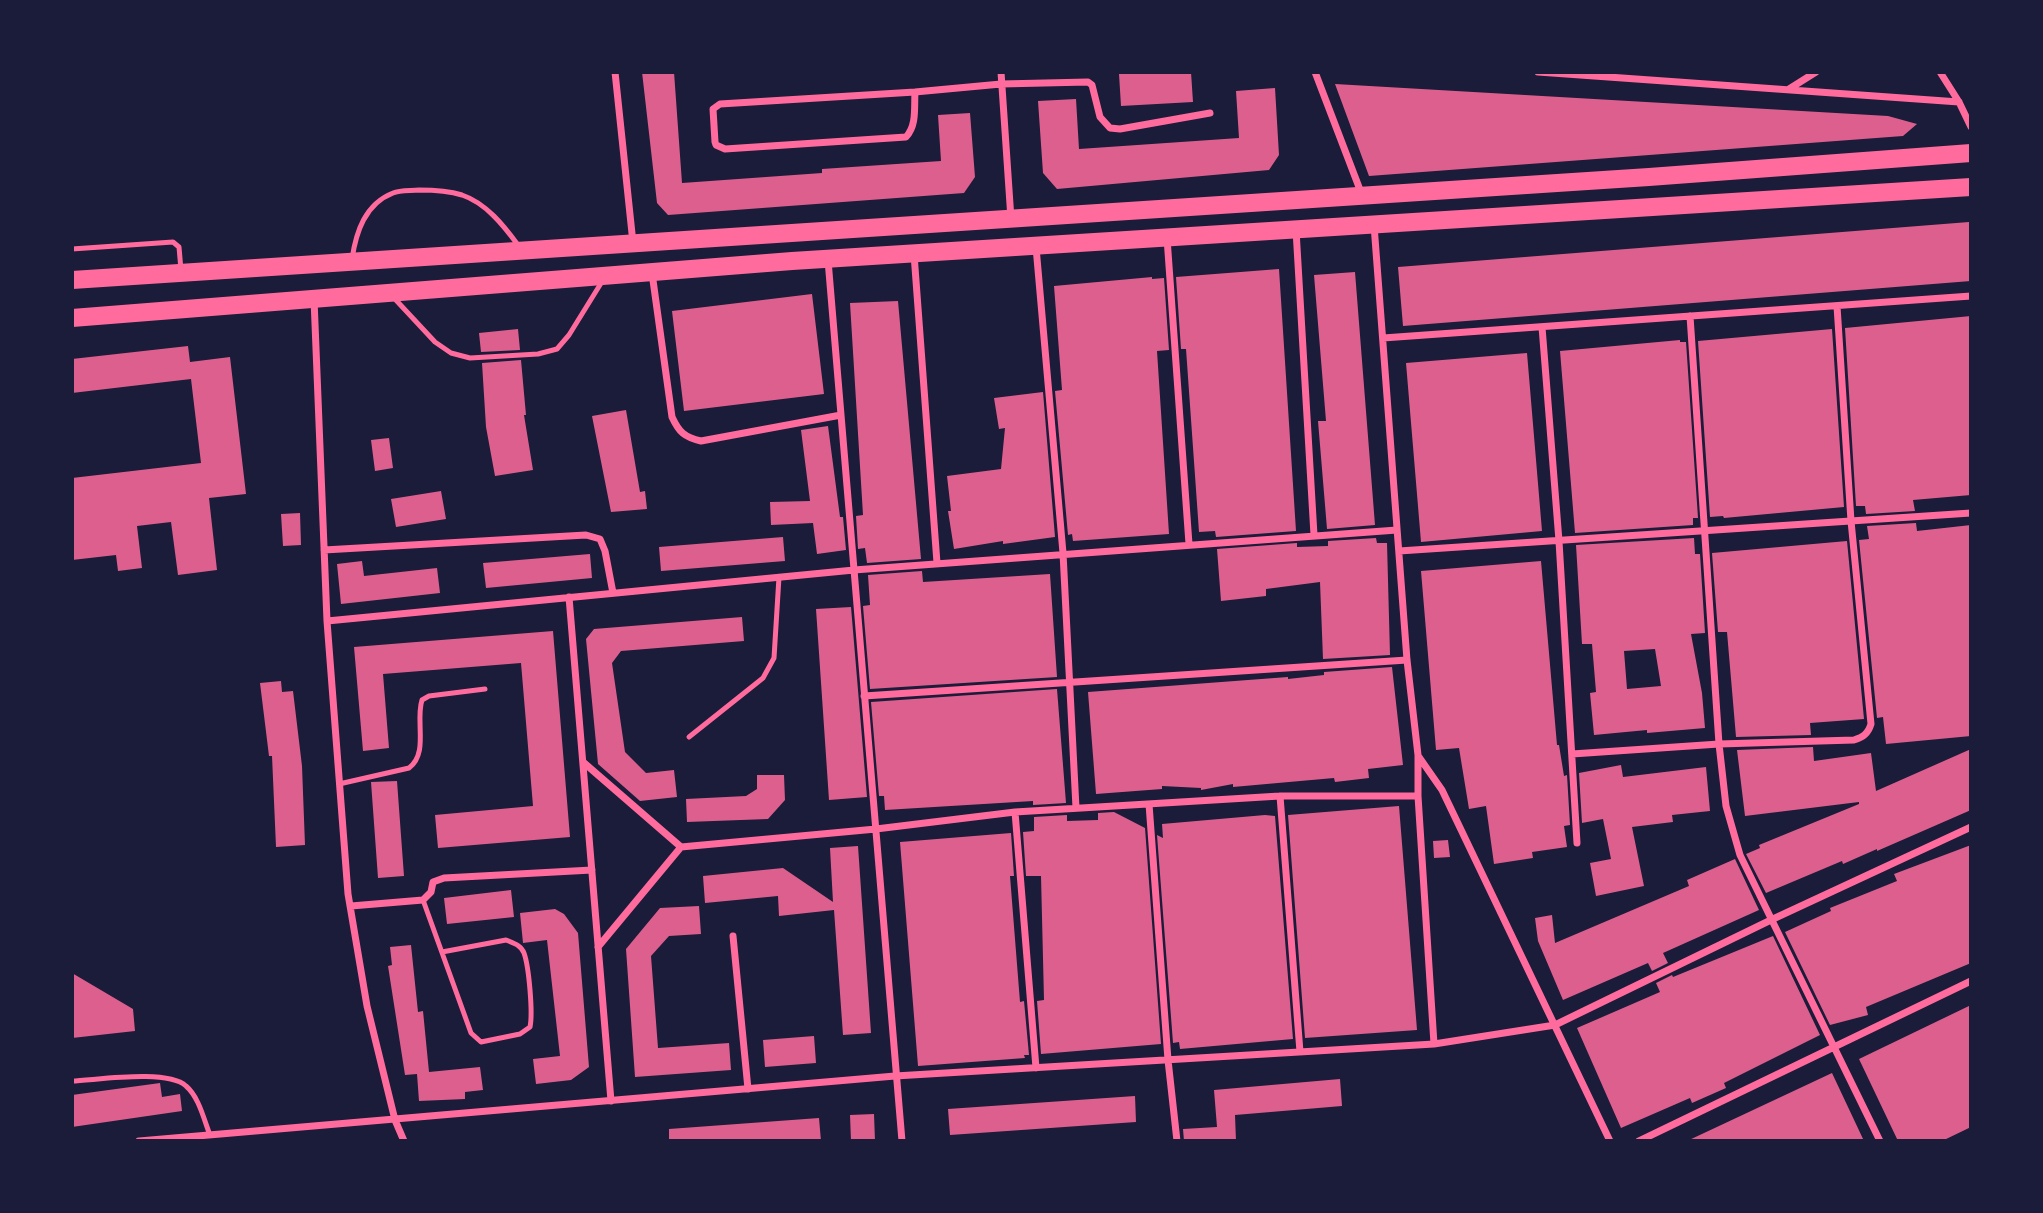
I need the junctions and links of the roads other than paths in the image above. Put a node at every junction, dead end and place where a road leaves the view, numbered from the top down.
1 (615, 72) edge
2 (1001, 72) edge
3 (1315, 72) edge
4 (1538, 72) edge
5 (1816, 72) edge
6 (1940, 72) edge
7 (1634, 75) edge
8 (1002, 84) junction
9 (1788, 89) junction
10 (915, 92) junction
11 (1959, 102) junction
12 (1210, 113) dead end
13 (1969, 115) edge
14 (1971, 127) edge
15 (1971, 153) edge
16 (1971, 187) edge
17 (1363, 196) junction
18 (1011, 219) junction
19 (1374, 225) junction
20 (1296, 230) junction
21 (1167, 238) junction
22 (633, 244) junction
23 (1036, 246) junction
24 (72, 249) edge
25 (522, 251) junction
26 (914, 254) junction
27 (828, 259) junction
28 (352, 262) junction
29 (652, 272) junction
30 (181, 273) junction
31 (606, 275) junction
32 (72, 280) edge
33 (390, 293) junction
34 (1971, 296) edge
35 (314, 299) junction
36 (1837, 306) junction
37 (1690, 316) junction
38 (72, 318) edge
39 (1542, 327) junction
40 (1383, 338) junction
41 (841, 415) junction
42 (1971, 513) edge
43 (1851, 521) junction
44 (1397, 530) junction
45 (1704, 531) junction
46 (1314, 535) junction
47 (1559, 541) junction
48 (1189, 544) junction
49 (324, 550) junction
50 (1399, 551) junction
51 (1063, 552) junction
52 (937, 563) junction
53 (853, 570) junction
54 (779, 577) junction
55 (613, 593) junction
56 (569, 597) junction
57 (327, 621) junction
58 (1407, 660) junction
59 (1070, 683) junction
60 (485, 689) dead end
61 (864, 696) junction
62 (689, 737) dead end
63 (1719, 744) junction
64 (1572, 754) junction
65 (1418, 755) junction
66 (583, 762) junction
67 (339, 784) junction
68 (1280, 796) junction
69 (1418, 796) junction
70 (1149, 804) junction
71 (1076, 808) junction
72 (1016, 812) junction
73 (1971, 827) edge
74 (876, 829) junction
75 (1577, 843) dead end
76 (681, 847) junction
77 (592, 870) junction
78 (423, 900) junction
79 (351, 906) junction
80 (1773, 919) junction
81 (733, 936) dead end
82 (598, 947) junction
83 (442, 952) junction
84 (1971, 981) edge
85 (1555, 1025) junction
86 (1434, 1044) junction
87 (1835, 1046) junction
88 (1300, 1052) junction
89 (1168, 1060) junction
90 (1036, 1068) junction
91 (895, 1076) junction
92 (72, 1081) edge
93 (748, 1089) junction
94 (611, 1101) junction
95 (395, 1120) junction
96 (259, 1131) junction
97 (211, 1135) junction
98 (139, 1141) edge
99 (262, 1141) edge
100 (404, 1141) edge
101 (902, 1141) edge
102 (1177, 1141) edge
103 (1610, 1141) edge
104 (1639, 1141) edge
105 (1880, 1141) edge

1 - 22 street
2 - 8 street
3 - 17 street
4 - 7 street
5 - 9 street
6 - 11 street
7 - 9 street
8 - 10 street
8 - 12 street
8 - 18 street
9 - 11 street
10 - 10 street
11 - 13 street
13 - 14 street
15 - 17 main road
16 - 19 main road
17 - 18 main road
18 - 22 main road
19 - 20 main road
19 - 40 street
20 - 21 main road
20 - 46 street
21 - 23 main road
21 - 48 street
22 - 25 main road
23 - 26 main road
23 - 51 street
24 - 30 lane
25 - 28 main road
25 - 28 lane
26 - 27 main road
26 - 52 street
27 - 29 main road
27 - 41 street
28 - 30 main road
29 - 31 main road
29 - 41 street
30 - 32 main road
31 - 33 main road
31 - 33 lane
33 - 35 main road
34 - 36 street
35 - 38 main road
35 - 49 street
36 - 37 street
36 - 43 street
37 - 39 street
37 - 45 street
39 - 40 street
39 - 47 street
40 - 44 street
41 - 53 street
42 - 43 street
43 - 45 street
43 - 63 street
44 - 46 street
44 - 50 street
45 - 47 street
45 - 63 street
46 - 48 street
47 - 50 street
47 - 64 street
48 - 51 street
49 - 55 street
49 - 57 street
50 - 58 street
51 - 52 street
51 - 59 street
52 - 53 street
53 - 54 street
53 - 61 street
54 - 55 street
54 - 62 lane
55 - 56 street
56 - 57 street
56 - 66 street
57 - 67 street
58 - 59 street
58 - 65 street
59 - 61 street
59 - 71 street
60 - 67 lane
61 - 74 street
63 - 64 street
63 - 80 street
64 - 75 street
65 - 69 street
65 - 85 street
66 - 76 street
66 - 77 street
67 - 79 street
68 - 69 street
68 - 70 street
68 - 88 street
69 - 86 street
70 - 71 street
70 - 89 street
71 - 72 street
72 - 74 street
72 - 90 street
73 - 80 street
74 - 76 street
74 - 91 street
76 - 82 street
77 - 78 street
77 - 82 street
78 - 79 street
78 - 83 lane
79 - 95 street
80 - 85 street
80 - 87 street
81 - 93 street
82 - 94 street
83 - 83 lane
84 - 87 street
85 - 86 street
85 - 103 street
86 - 88 street
87 - 104 street
87 - 105 street
88 - 89 street
89 - 90 street
89 - 102 street
90 - 91 street
91 - 93 street
91 - 101 street
92 - 97 lane
93 - 94 street
94 - 95 street
95 - 96 street
95 - 100 street
96 - 97 street
96 - 99 street
97 - 98 street

